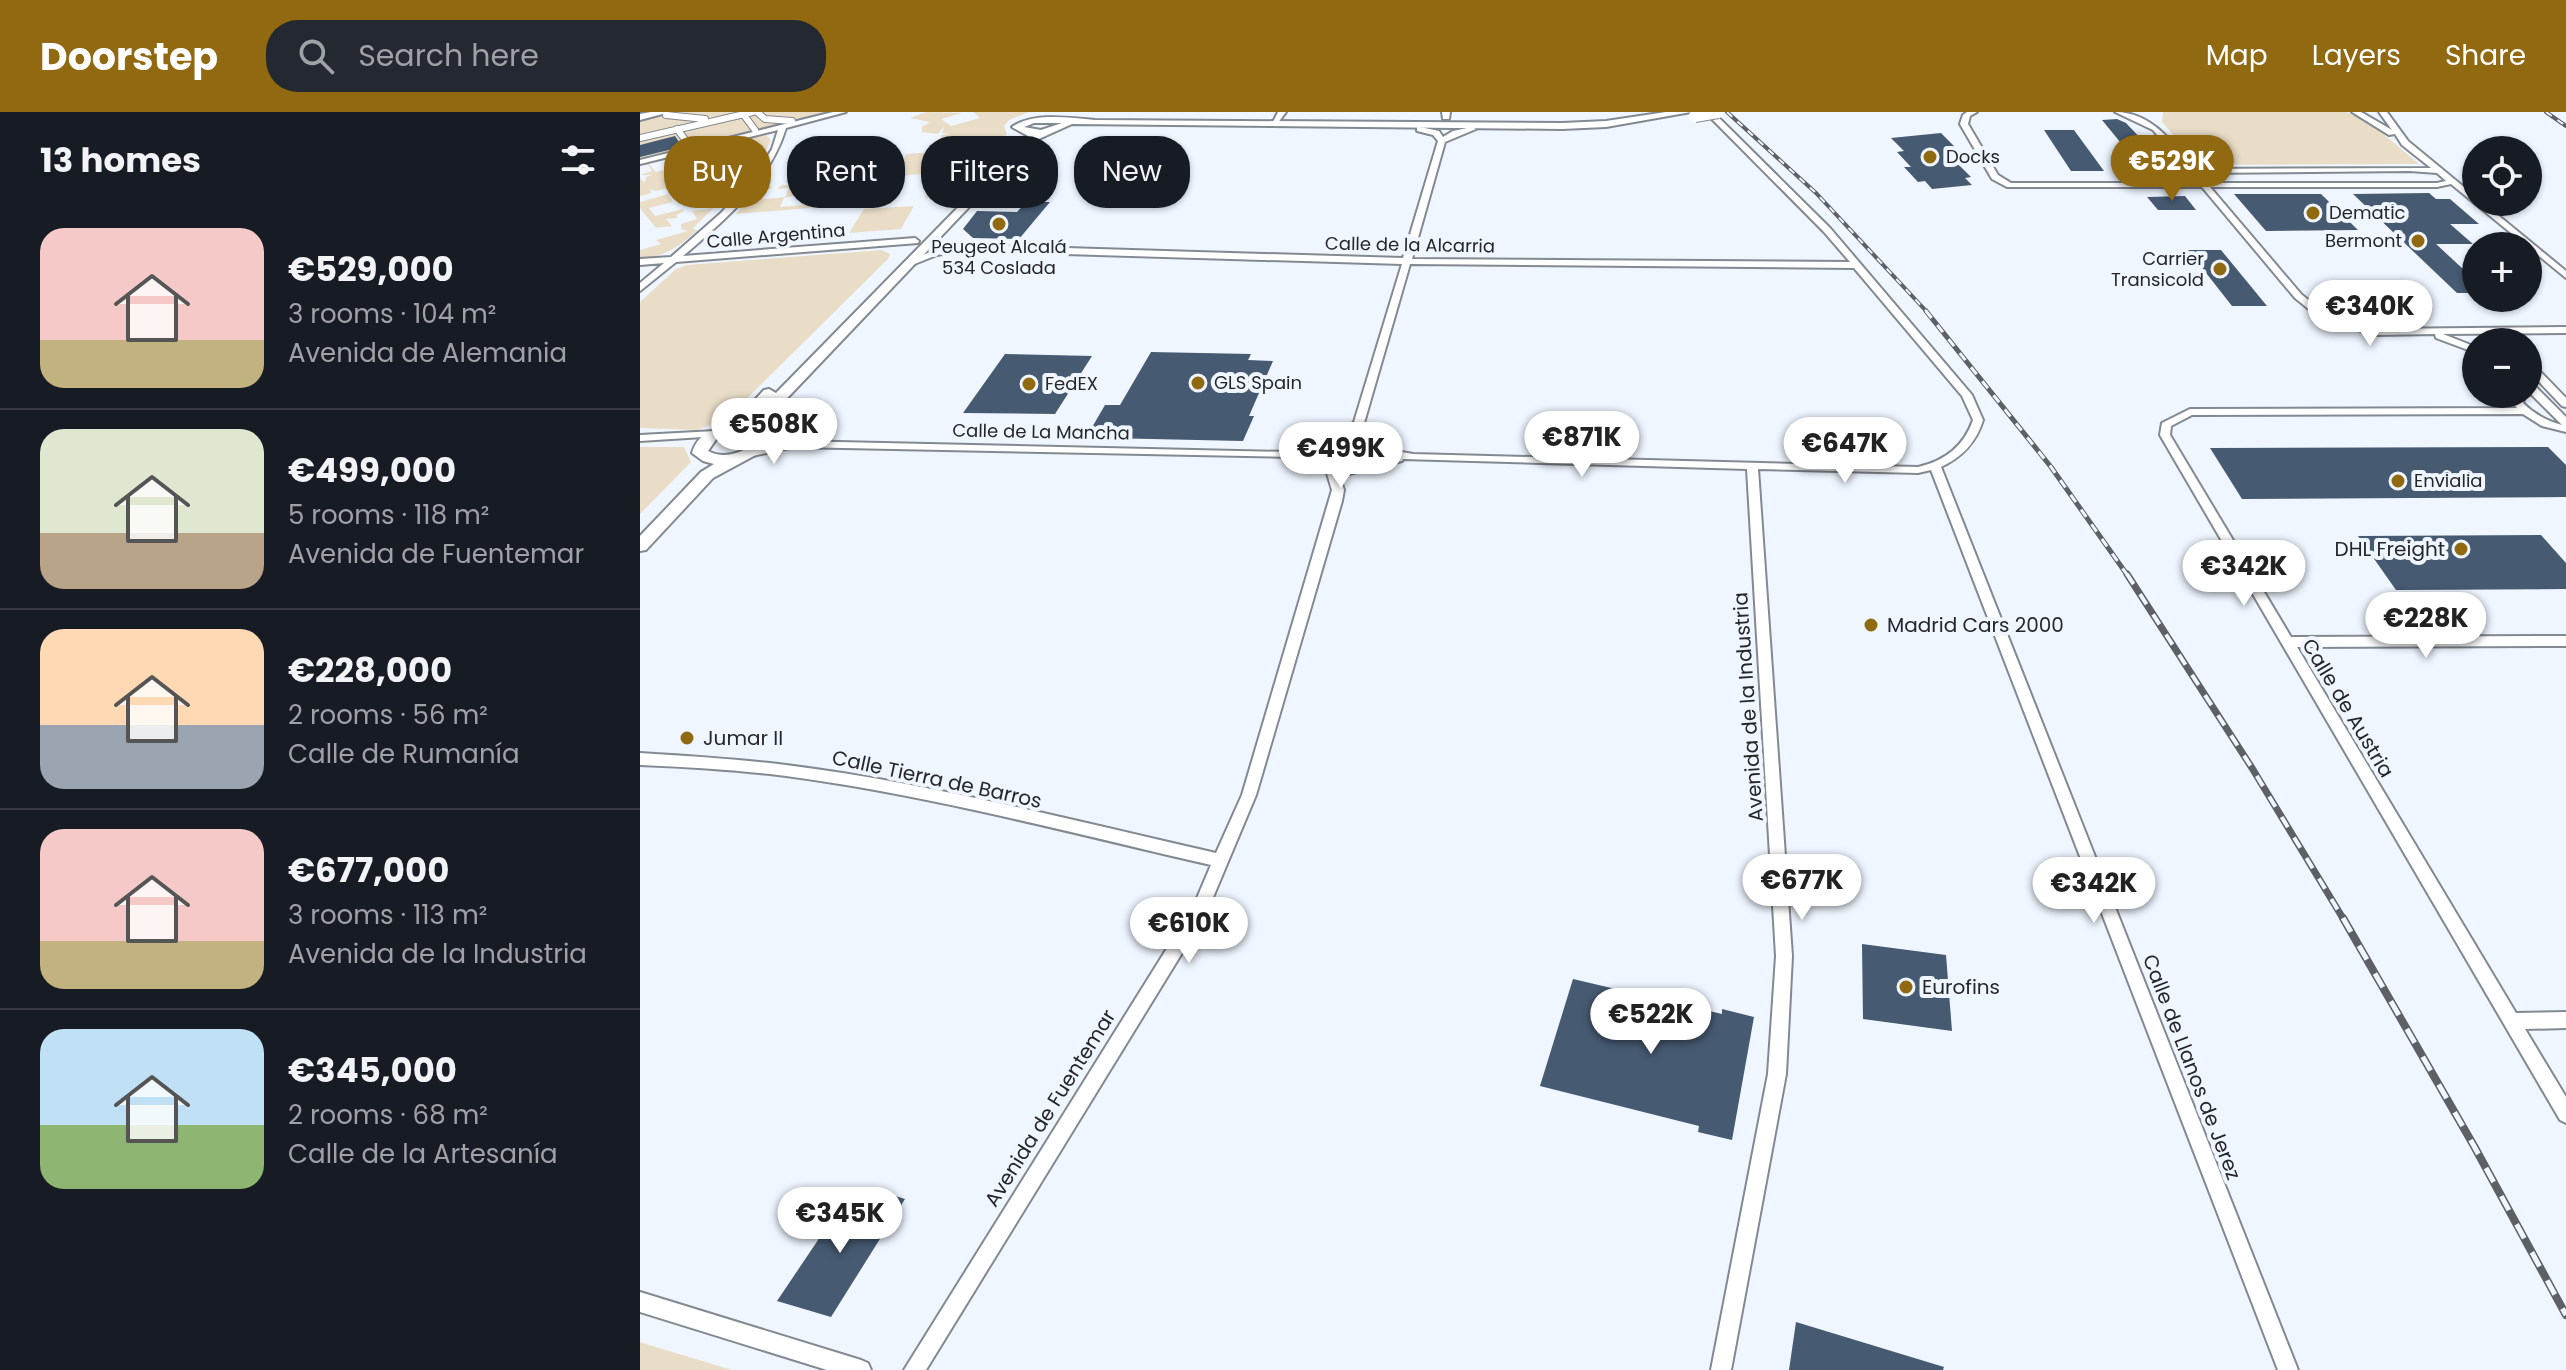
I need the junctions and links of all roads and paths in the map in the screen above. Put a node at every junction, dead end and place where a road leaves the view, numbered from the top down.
1 (842, 112) edge
2 (1282, 112) edge
3 (1709, 112) edge
4 (1718, 112) edge
5 (1973, 112) edge
6 (2119, 112) edge
7 (2356, 112) edge
8 (2383, 112) edge
9 (666, 114) edge
10 (1036, 114) edge
11 (1063, 114) edge
12 (1691, 114) edge
13 (759, 115) edge
14 (2152, 115) dead end
15 (640, 117) edge
16 (746, 119) junction
17 (713, 121) junction
18 (792, 121) dead end
19 (1277, 122) dead end
20 (783, 127) junction
21 (1094, 127) junction
22 (2156, 128) junction
23 (677, 129) junction
24 (1420, 129) junction
25 (1472, 129) junction
26 (755, 130) dead end
27 (1021, 130) junction
28 (1050, 131) junction
29 (682, 136) edge
30 (1038, 136) edge
31 (1049, 136) edge
32 (640, 138) edge
33 (1442, 141) junction
34 (2405, 143) junction
35 (640, 162) edge
36 (2295, 169) junction
37 (2331, 169) junction
38 (2193, 171) junction
39 (2438, 171) junction
40 (2451, 182) junction
41 (2205, 184) junction
42 (2314, 185) junction
43 (2345, 185) junction
44 (962, 208) edge
45 (938, 232) junction
46 (915, 241) junction
47 (961, 248) junction
48 (671, 261) junction
49 (1405, 261) junction
50 (640, 262) edge
51 (907, 264) junction
52 (1858, 265) junction
53 (2566, 275) edge
54 (640, 288) edge
55 (2566, 330) edge
56 (2542, 331) edge
57 (2423, 332) junction
58 (2462, 332) edge
59 (2462, 345) edge
60 (2542, 381) edge
61 (2542, 389) edge
62 (2549, 389) junction
63 (2566, 392) edge
64 (2542, 400) edge
65 (2566, 404) edge
66 (2522, 408) edge
67 (2524, 411) junction
68 (1359, 423) junction
69 (2566, 423) edge
70 (737, 425) junction
71 (765, 429) junction
72 (2566, 429) edge
73 (715, 434) junction
74 (640, 438) edge
75 (682, 438) junction
76 (793, 444) junction
77 (1335, 445) junction
78 (1374, 448) junction
79 (702, 453) junction
80 (1288, 455) junction
81 (741, 456) junction
82 (1413, 457) junction
83 (1328, 467) junction
84 (1752, 467) junction
85 (1935, 467) junction
86 (1363, 469) junction
87 (1336, 501) junction
88 (640, 528) edge
89 (640, 546) edge
90 (2566, 641) edge
91 (2286, 642) junction
92 (640, 759) edge
93 (1222, 861) junction
94 (2566, 1020) edge
95 (2512, 1021) junction
96 (2566, 1114) edge
97 (640, 1302) edge
98 (861, 1370) edge
99 (914, 1370) edge
100 (1721, 1370) edge
101 (2288, 1370) edge

1 - 20 street
2 - 19 street
3 - 52 street
4 - 12 main road, bridge
5 - 41 street
6 - 22 street
7 - 34 street
8 - 34 street
9 - 15 street
9 - 17 street
10 - 11 main road
10 - 27 main road
11 - 12 main road
11 - 28 main road
12 - 25 main road
13 - 16 street
13 - 16 street
13 - 18 street
14 - 22 street
16 - 17 street
16 - 26 street
17 - 23 street
20 - 35 street
20 - 48 street
21 - 24 main road
21 - 28 main road
21 - 31 main road
22 - 38 street
23 - 29 street
23 - 32 street
24 - 25 main road
24 - 33 street
25 - 33 street
27 - 28 main road
27 - 46 main road
28 - 30 main road
33 - 49 street
34 - 39 street
36 - 37 street
36 - 38 street
36 - 42 street
37 - 39 street
37 - 43 street
38 - 41 street
39 - 40 street
40 - 43 street
40 - 53 street
41 - 42 street
41 - 57 street
42 - 43 street
44 - 45 main road
45 - 47 street
45 - 51 main road
46 - 48 street, Calle Argentina
46 - 70 main road
47 - 49 street, Calle de la Alcarria
47 - 51 street, Calle de la Alcarria
48 - 50 street, Calle Argentina
48 - 54 street
49 - 52 street, Calle de la Alcarria
49 - 68 street
51 - 71 main road
52 - 85 street
55 - 56 street
57 - 58 street
57 - 59 street
60 - 62 street
61 - 62 street
62 - 63 street
62 - 65 street
64 - 69 street
66 - 67 street
67 - 72 street
67 - 91 street, Calle de Austria
68 - 77 street
68 - 78 street
70 - 71 main road
70 - 73 main road
71 - 76 street, Calle de La Mancha
71 - 81 main road
73 - 75 street
73 - 79 main road
74 - 75 street
75 - 79 street
76 - 80 street, Calle de La Mancha
76 - 81 street, Calle de La Mancha
77 - 78 street, Calle de La Mancha
77 - 80 street, Calle de La Mancha
77 - 83 street
78 - 82 street
78 - 86 street, Avenida de Fuentemar
79 - 81 main road
79 - 88 main road
80 - 83 street, Calle de La Mancha
81 - 89 main road
82 - 84 street
82 - 86 street
83 - 86 street, Calle de La Mancha
83 - 87 street, Avenida de Fuentemar
84 - 85 street
84 - 100 street, Avenida de la Industria
85 - 101 street, Calle de Llanos de Jerez
86 - 87 street, Avenida de Fuentemar
87 - 93 street, Avenida de Fuentemar
90 - 91 street
91 - 95 street, Calle de Austria
92 - 93 street, Calle Tierra de Barros
93 - 99 street, Avenida de Fuentemar
94 - 95 street
95 - 96 street, Calle de Austria
97 - 98 street

